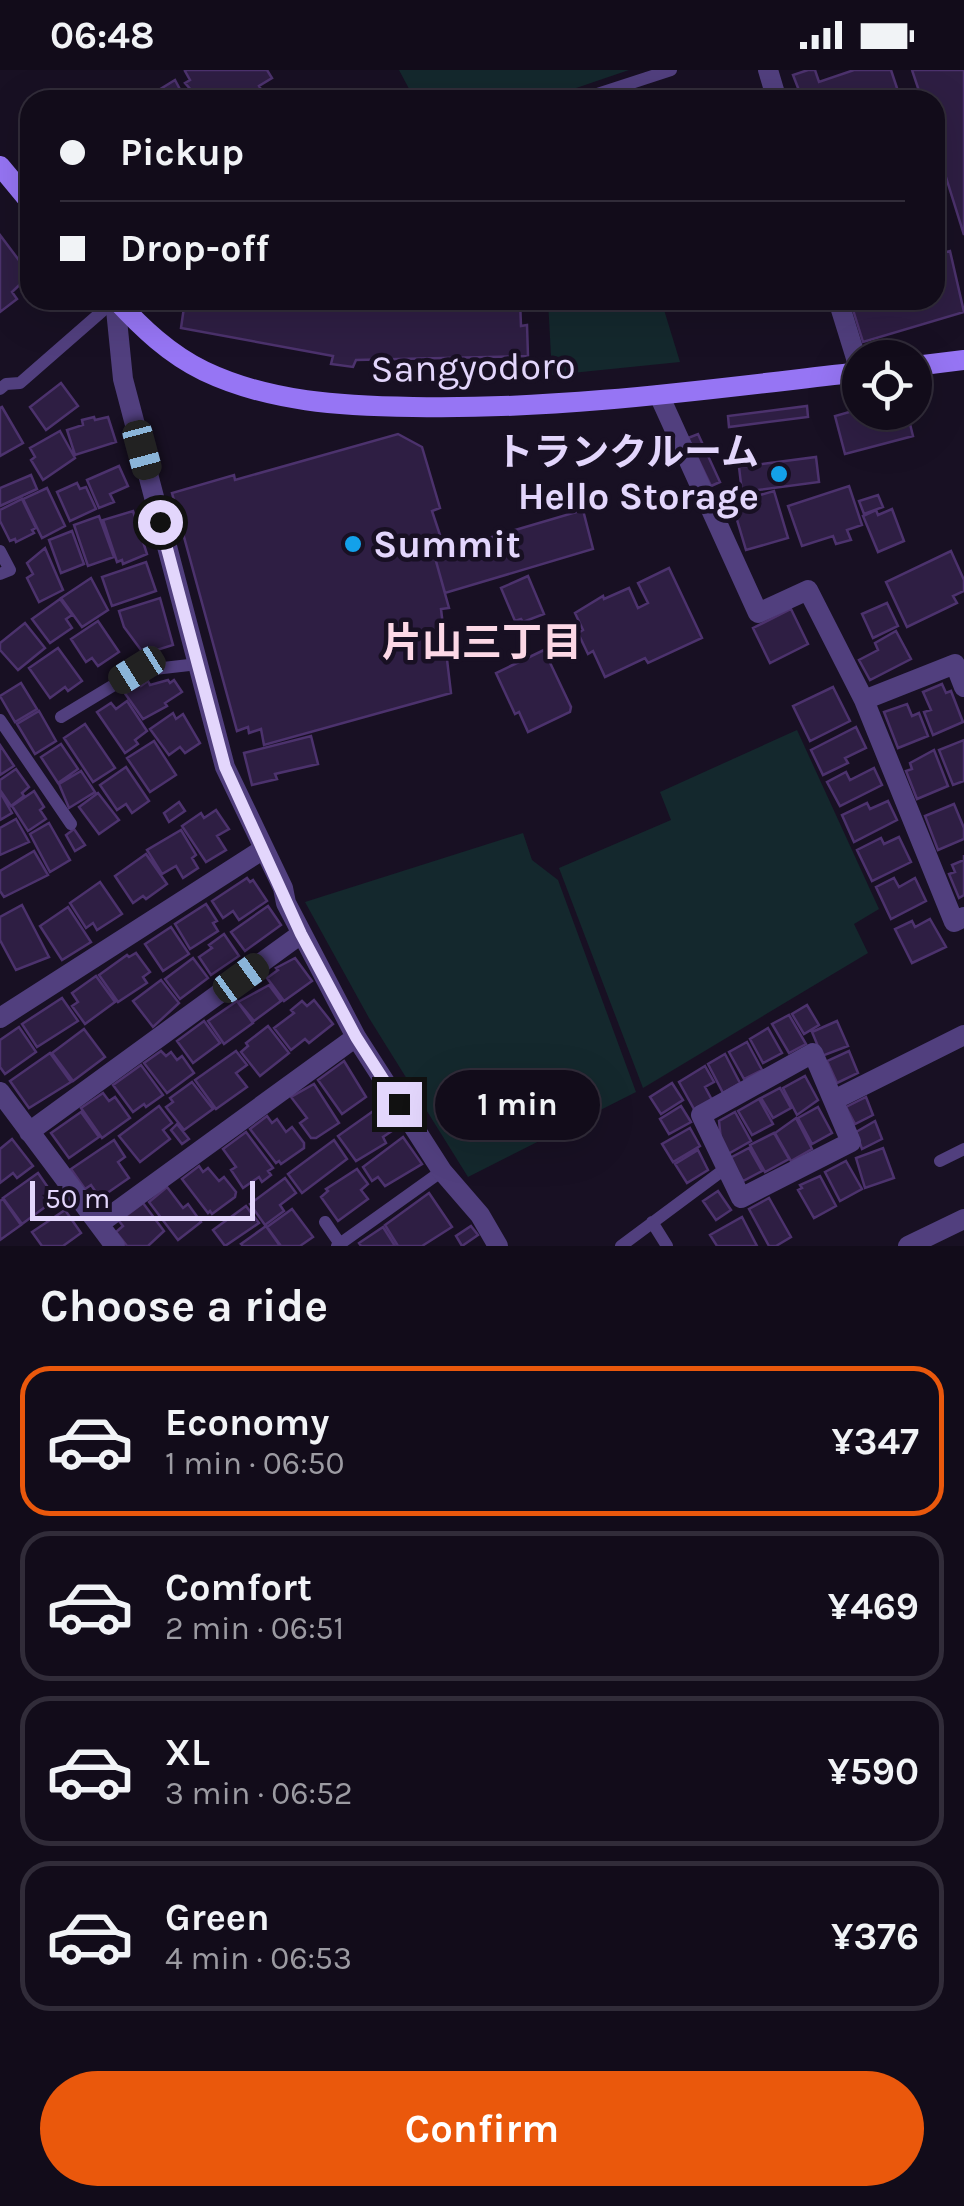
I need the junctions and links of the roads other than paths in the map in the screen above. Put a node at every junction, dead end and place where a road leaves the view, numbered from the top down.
1 (671, 70) edge
2 (610, 90) edge
3 (0, 166) edge
4 (20, 190) edge
5 (104, 310) edge
6 (116, 310) edge
7 (124, 310) edge
8 (841, 310) edge
9 (850, 340) edge
10 (964, 360) edge
11 (932, 364) edge
12 (842, 373) edge
13 (0, 388) edge
14 (658, 396) junction
15 (0, 551) edge
16 (0, 574) edge
17 (198, 664) junction
18 (964, 687) edge
19 (864, 700) junction
20 (61, 717) dead end
21 (0, 720) edge
22 (71, 824) dead end
23 (262, 850) junction
24 (964, 918) edge
25 (301, 934) junction
26 (0, 1018) edge
27 (964, 1035) edge
28 (356, 1037) junction
29 (0, 1092) edge
30 (834, 1100) junction
31 (29, 1132) junction
32 (964, 1149) edge
33 (940, 1161) dead end
34 (726, 1168) junction
35 (442, 1171) junction
36 (964, 1219) edge
37 (325, 1222) dead end
38 (652, 1222) junction
39 (99, 1224) junction
40 (338, 1245) edge
41 (114, 1246) edge
42 (498, 1246) edge
43 (621, 1246) edge
44 (667, 1246) edge
45 (908, 1246) edge

1 - 2 lane
3 - 4 street
5 - 13 lane
6 - 17 street
7 - 14 street, Sangyodoro
8 - 9 street
10 - 11 street
12 - 14 street, Sangyodoro
14 - 19 street
15 - 16 lane
17 - 20 lane
17 - 23 street
18 - 19 street
19 - 24 street
21 - 22 lane
23 - 25 street
23 - 26 street
25 - 28 street
25 - 31 street
27 - 30 street
28 - 35 street
28 - 39 street
29 - 31 street
30 - 34 street
30 - 34 street
31 - 39 street
32 - 33 lane
34 - 38 lane
35 - 40 lane
35 - 42 street
36 - 45 street
37 - 40 lane
38 - 43 lane
38 - 44 lane
39 - 41 street

